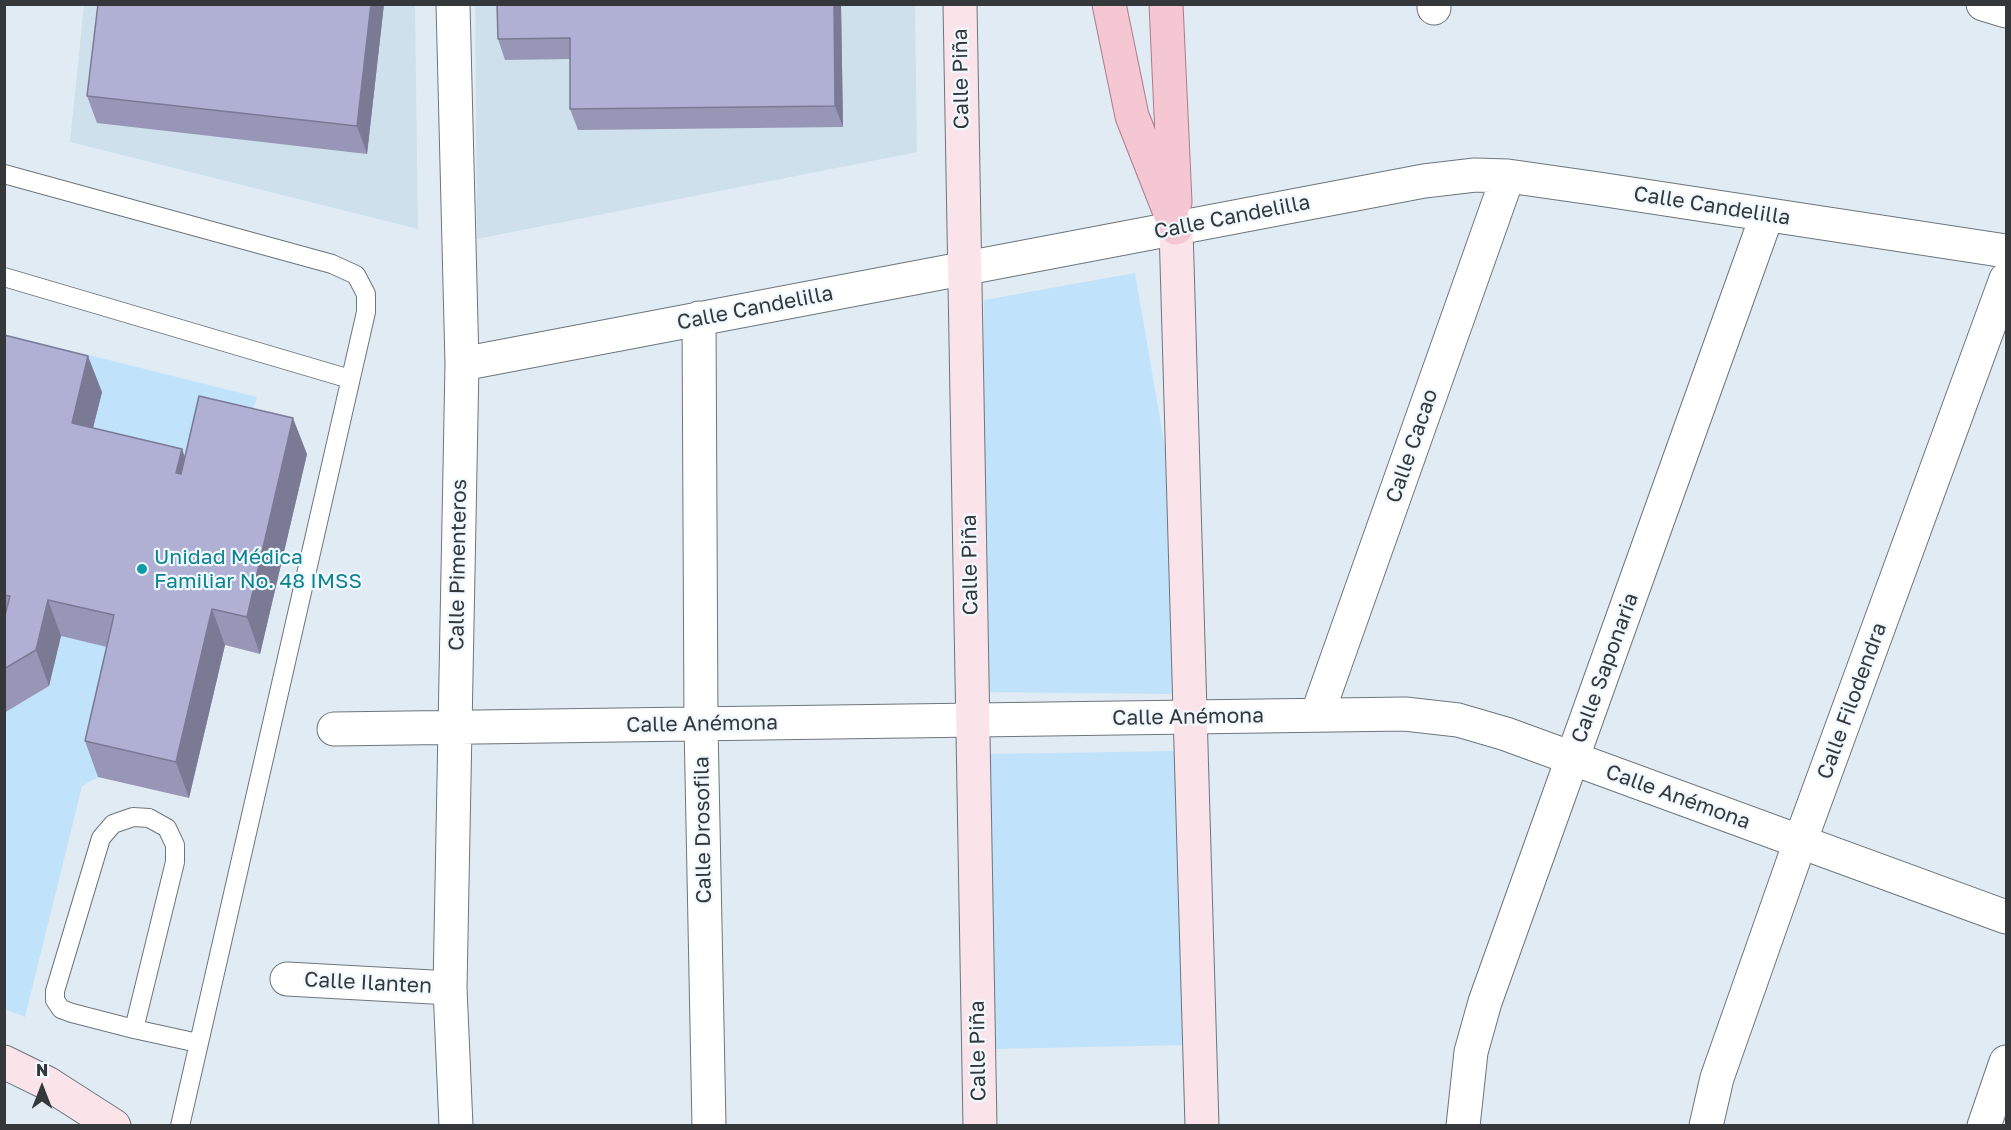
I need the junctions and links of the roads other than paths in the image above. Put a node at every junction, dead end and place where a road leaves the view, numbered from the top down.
1 (453, 4) edge
2 (960, 4) edge
3 (1109, 4) edge
4 (1166, 4) edge
5 (1983, 4) edge
6 (2007, 11) edge
7 (4, 174) edge
8 (1508, 176) junction
9 (1767, 215) junction
10 (1176, 228) junction
11 (2007, 251) edge
12 (965, 268) junction
13 (4, 277) edge
14 (2007, 279) edge
15 (699, 318) junction
16 (462, 364) junction
17 (350, 379) junction
18 (1317, 715) junction
19 (1191, 717) junction
20 (972, 720) junction
21 (701, 724) junction
22 (454, 727) junction
23 (334, 729) dead end
24 (1572, 759) junction
25 (1800, 842) junction
26 (2007, 917) edge
27 (287, 979) dead end
28 (450, 988) junction
29 (134, 1029) junction
30 (198, 1042) junction
31 (4, 1062) edge
32 (2007, 1062) edge
33 (114, 1125) edge
34 (180, 1125) edge
35 (456, 1125) edge
36 (709, 1125) edge
37 (980, 1125) edge
38 (1202, 1125) edge
39 (1463, 1125) edge
40 (1706, 1125) edge
41 (1984, 1125) edge

1 - 16 street, Calle Pimenteros
2 - 12 main road, Calle Piña
3 - 10 main road
4 - 10 main road
5 - 6 street
7 - 17 lane
8 - 9 street, Calle Candelilla
8 - 10 street, Calle Candelilla
8 - 18 street, Calle Cacao
9 - 11 street, Calle Candelilla
9 - 24 street, Calle Saponaria
10 - 12 street, Calle Candelilla
10 - 19 main road
12 - 15 street, Calle Candelilla
12 - 20 main road, Calle Piña
13 - 17 lane
14 - 25 street, Calle Filodendra
15 - 16 street, Calle Candelilla
15 - 21 street, Calle Drosofila
16 - 22 street, Calle Pimenteros
17 - 30 lane
18 - 19 street, Calle Anémona
18 - 24 street, Calle Anémona
19 - 20 street, Calle Anémona
19 - 38 main road
20 - 21 street, Calle Anémona
20 - 37 main road, Calle Piña
21 - 22 street, Calle Anémona
21 - 36 street, Calle Drosofila
22 - 23 street, Calle Anémona
22 - 28 street, Calle Pimenteros
24 - 25 street, Calle Anémona
24 - 39 street, Calle Saponaria
25 - 26 street, Calle Anémona
25 - 40 street, Calle Filodendra
27 - 28 street, Calle Ilanten
28 - 35 street, Calle Pimenteros
29 - 29 lane
29 - 30 lane
30 - 34 lane
31 - 33 main road
32 - 41 street

